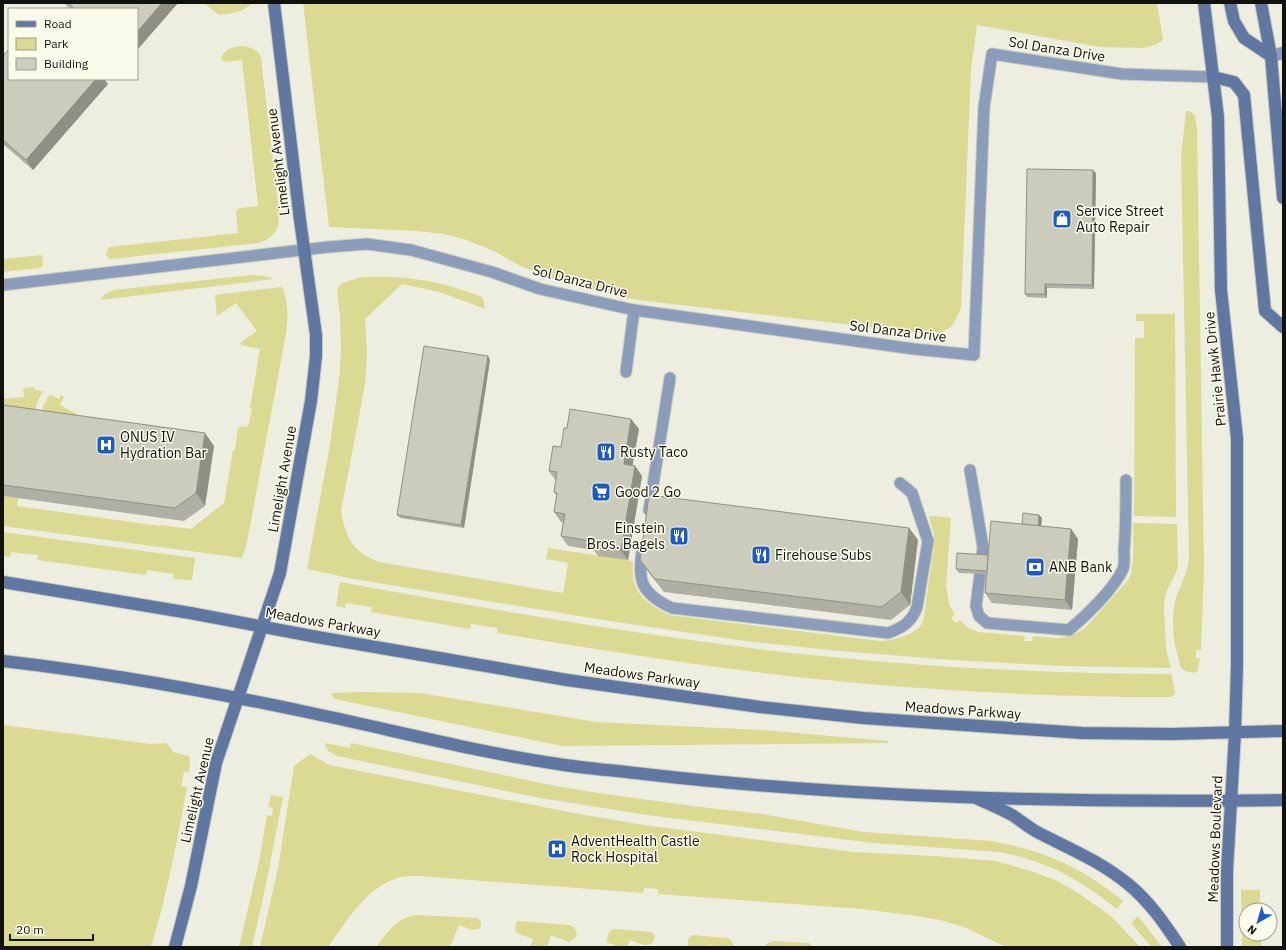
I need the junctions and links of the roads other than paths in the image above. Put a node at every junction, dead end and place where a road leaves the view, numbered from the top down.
1 (274, 3) edge
2 (1204, 3) edge
3 (1230, 3) edge
4 (1261, 3) edge
5 (1277, 55) edge
6 (1214, 77) junction
7 (1283, 198) edge
8 (304, 250) junction
9 (3, 285) edge
10 (634, 310) junction
11 (1283, 327) edge
12 (626, 372) dead end
13 (670, 378) dead end
14 (970, 470) dead end
15 (1126, 480) dead end
16 (900, 483) dead end
17 (646, 523) edge
18 (644, 538) edge
19 (982, 558) edge
20 (980, 574) edge
21 (3, 582) edge
22 (262, 626) junction
23 (3, 661) edge
24 (238, 699) junction
25 (1283, 731) edge
26 (1235, 733) junction
27 (974, 797) junction
28 (1283, 800) edge
29 (1231, 801) junction
30 (175, 947) edge
31 (1180, 947) edge
32 (1227, 947) edge

1 - 8 main road, Limelight Avenue
2 - 6 main road, Prairie Hawk Drive
3 - 5 main road
4 - 5 main road
5 - 7 main road
6 - 10 lane, Sol Danza Drive
6 - 11 main road
6 - 26 main road, Prairie Hawk Drive
8 - 9 lane, Sol Danza Drive
8 - 10 lane, Sol Danza Drive
8 - 22 main road, Limelight Avenue
10 - 12 lane
13 - 17 lane
14 - 19 lane
15 - 20 lane
16 - 18 lane
21 - 22 main road, Meadows Parkway
22 - 24 main road, Limelight Avenue
22 - 26 main road, Meadows Parkway
23 - 24 main road
24 - 27 main road
24 - 30 main road, Limelight Avenue
25 - 26 main road, Meadows Parkway
26 - 29 main road, Meadows Boulevard
27 - 29 main road
27 - 31 main road
28 - 29 main road
29 - 32 main road, Meadows Boulevard

